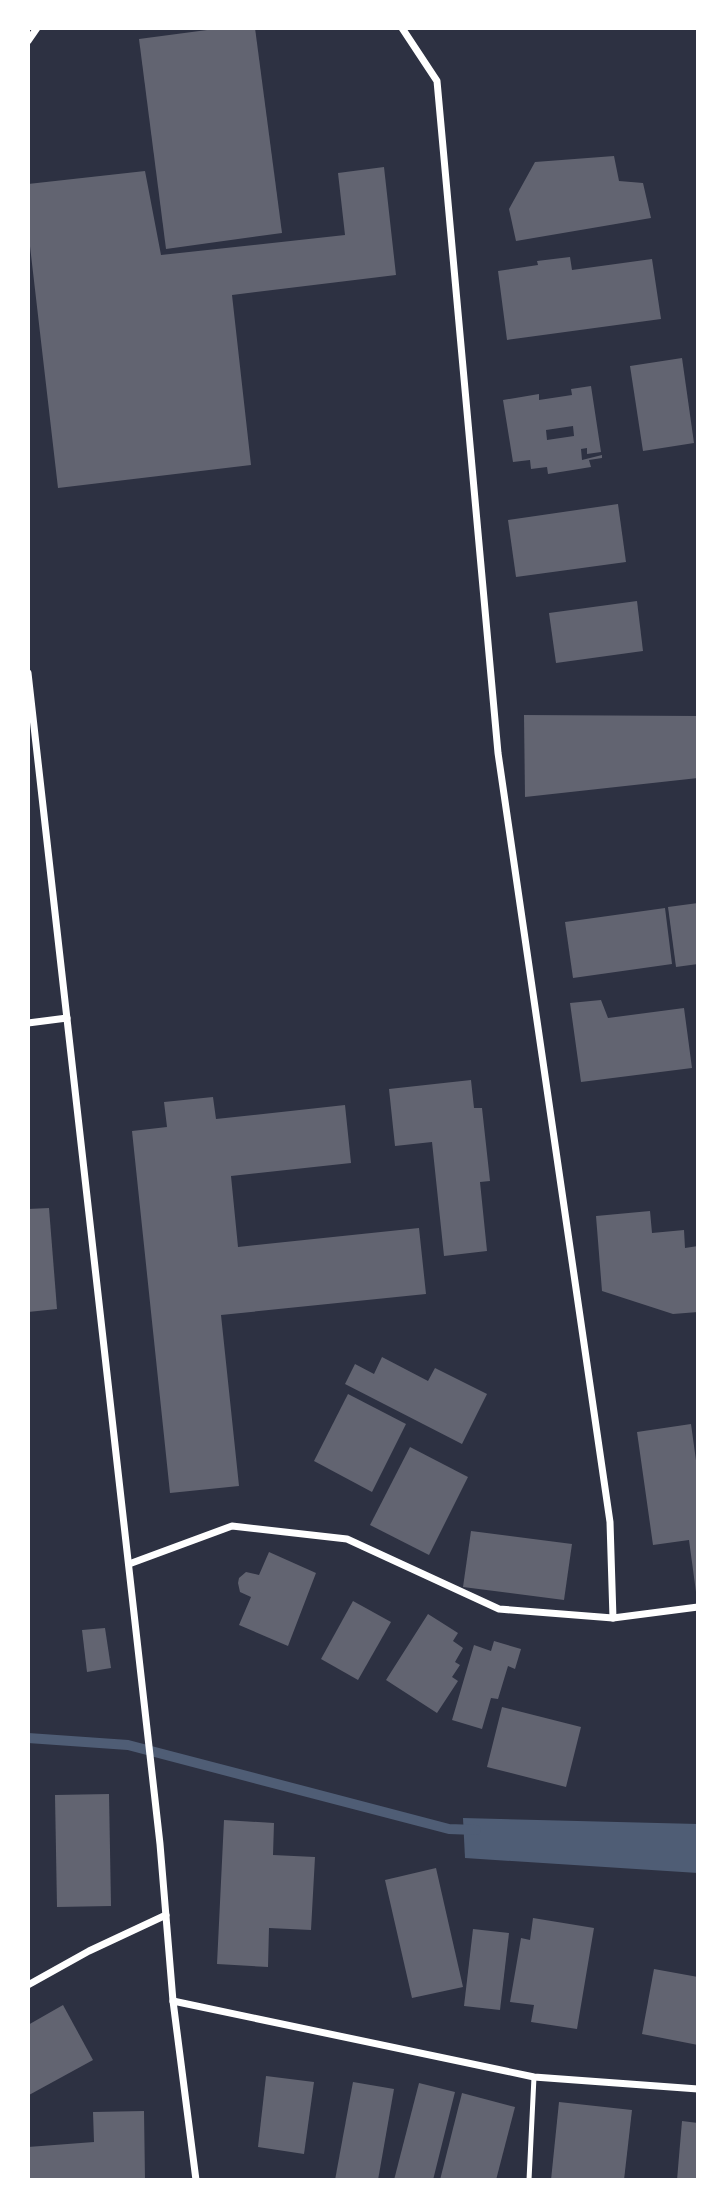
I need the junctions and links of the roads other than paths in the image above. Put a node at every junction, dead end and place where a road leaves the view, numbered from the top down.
1 (37, 28) edge
2 (402, 28) edge
3 (28, 41) edge
4 (28, 673) edge
5 (67, 1018) junction
6 (28, 1023) edge
7 (129, 1564) junction
8 (698, 1607) edge
9 (613, 1618) junction
10 (166, 1915) junction
11 (28, 1986) edge
12 (173, 2001) junction
13 (534, 2077) junction
14 (698, 2089) edge
15 (196, 2180) edge
16 (529, 2180) edge

1 - 3 street
2 - 9 street
4 - 5 street
5 - 6 street
5 - 7 street
7 - 9 street
7 - 10 street
8 - 9 street
10 - 11 street
10 - 12 street
12 - 13 street
12 - 15 street
13 - 14 street
13 - 16 lane

